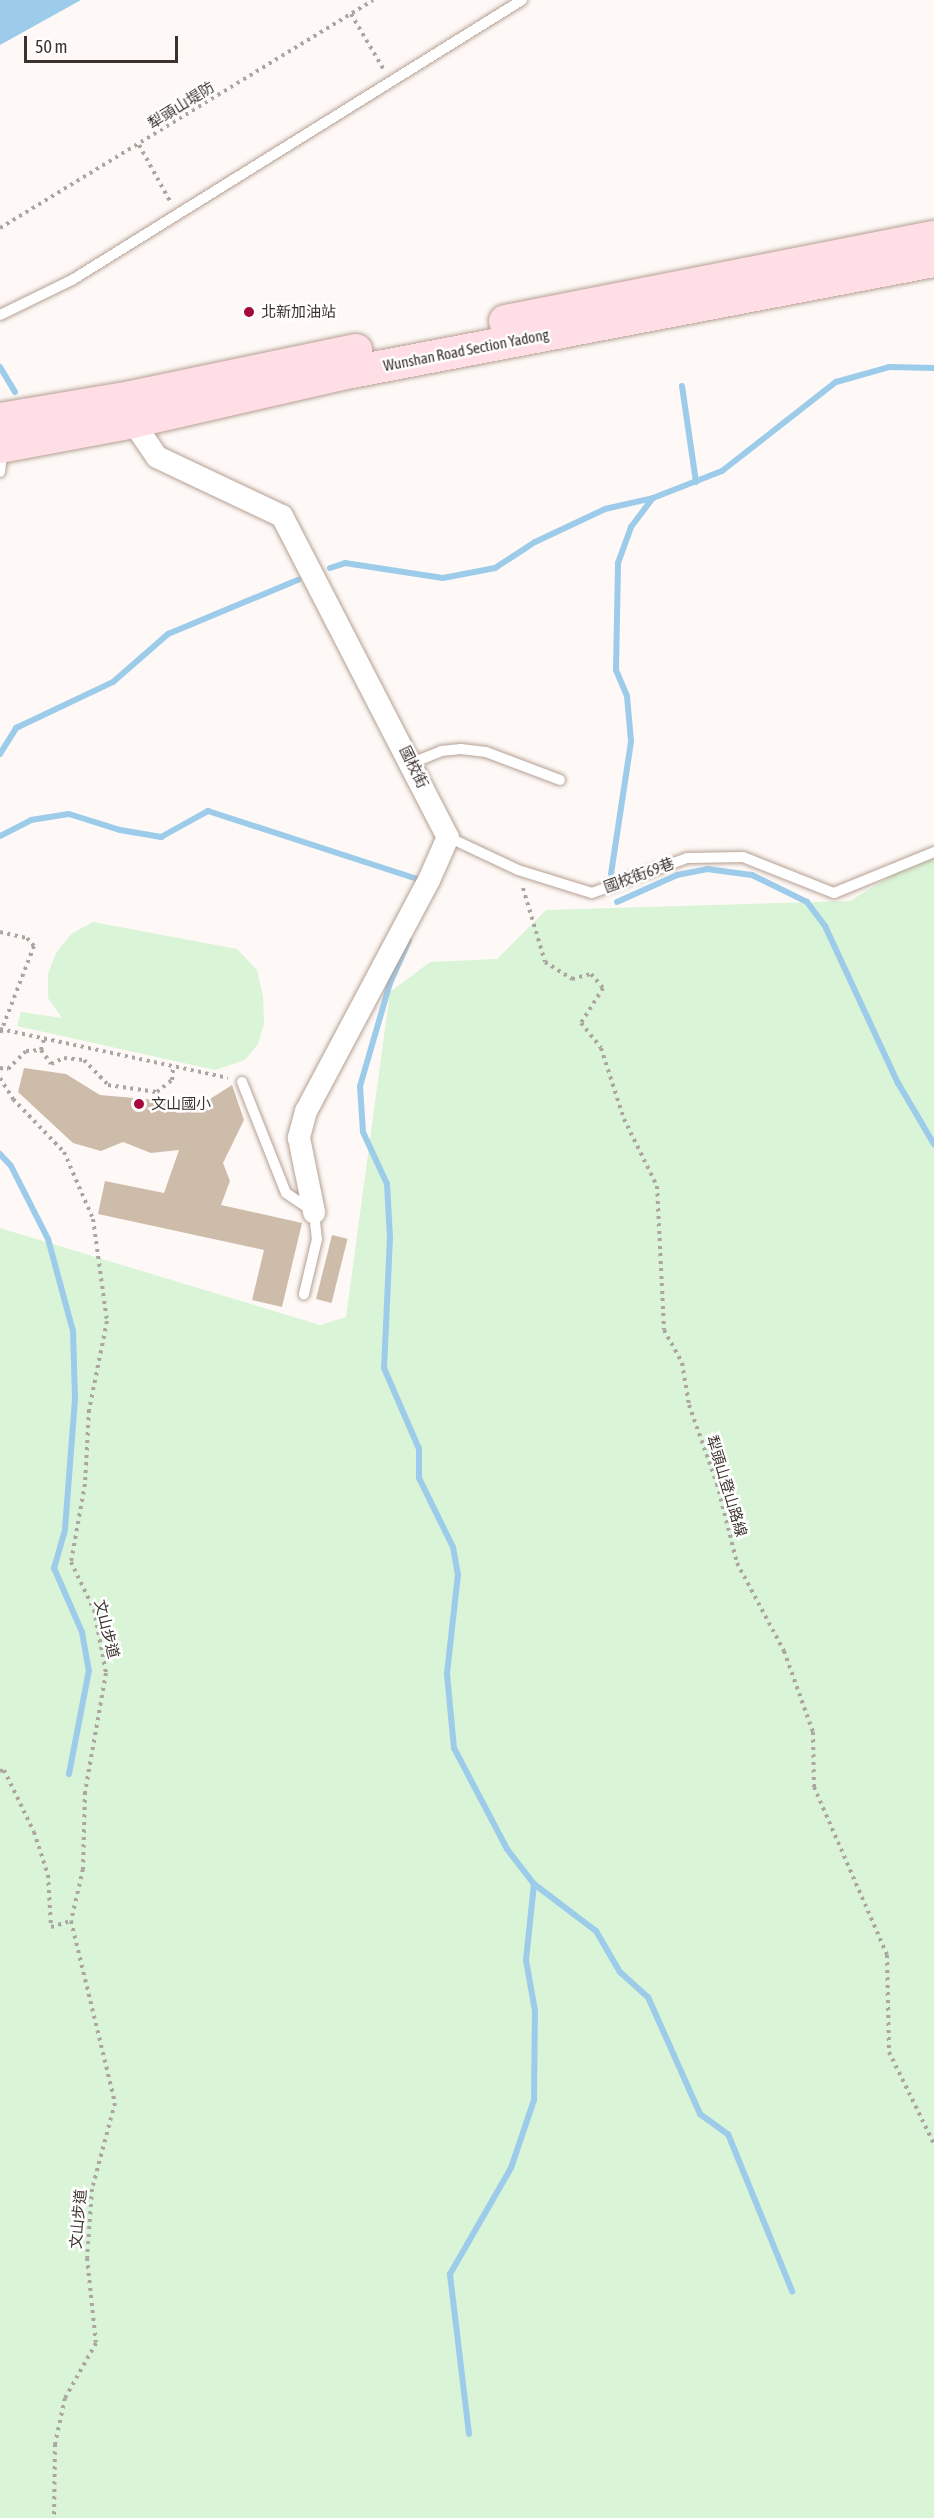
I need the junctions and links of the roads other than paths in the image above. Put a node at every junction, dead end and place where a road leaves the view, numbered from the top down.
1 (522, 0) edge
2 (934, 237) edge
3 (934, 261) edge
4 (0, 315) edge
5 (330, 366) junction
6 (132, 409) junction
7 (1, 443) edge
8 (412, 763) junction
9 (560, 780) dead end
10 (448, 837) junction
11 (934, 852) edge
12 (242, 1082) road end
13 (314, 1212) junction
14 (304, 1294) dead end

1 - 4 lane
2 - 5 main road, Wunshan Road Section Yadong
3 - 5 main road, Wunshan Road Section Yadong
5 - 6 main road, Wunshan Road Section Yadong
6 - 7 main road, Wunshan Road Section Yadong
6 - 8 street, 國校街
8 - 9 lane
8 - 10 street, 國校街
10 - 11 lane, 國校街69巷
10 - 13 street
12 - 13 lane
13 - 14 lane

